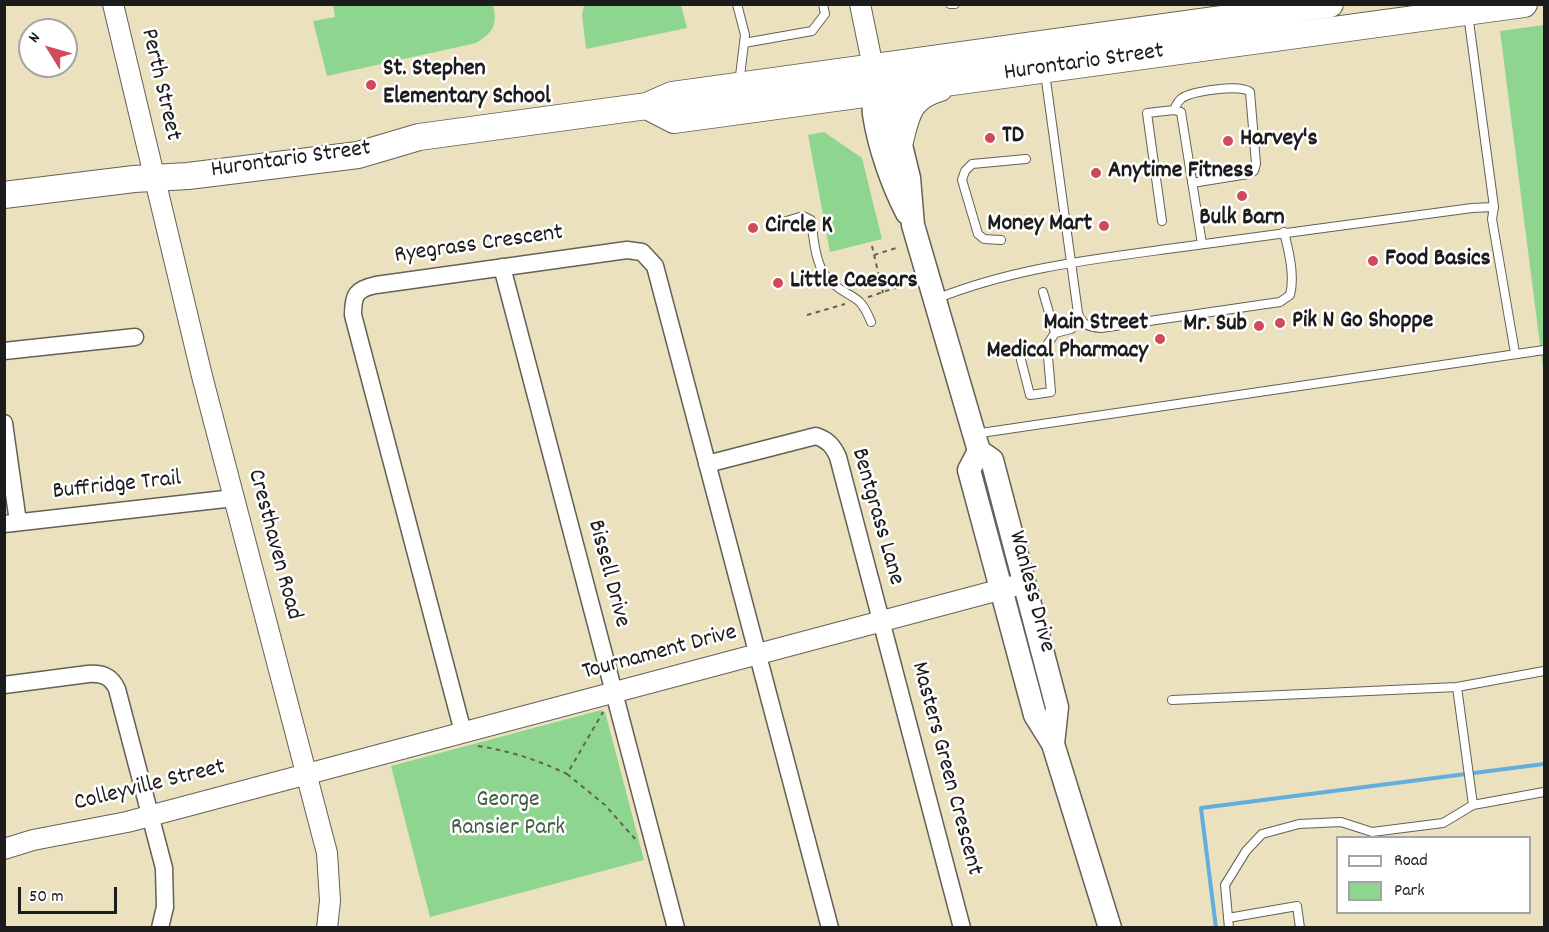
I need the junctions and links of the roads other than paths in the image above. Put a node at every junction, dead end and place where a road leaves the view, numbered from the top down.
1 (113, 4) edge
2 (737, 4) edge
3 (824, 4) edge
4 (860, 4) edge
5 (950, 4) edge
6 (955, 4) edge
7 (1330, 4) edge
8 (1524, 4) edge
9 (1467, 8) edge
10 (744, 44) junction
11 (873, 67) junction
12 (1045, 69) junction
13 (981, 78) junction
14 (739, 86) junction
15 (878, 91) junction
16 (647, 106) junction
17 (1174, 110) junction
18 (900, 141) junction
19 (1026, 159) dead end
20 (155, 178) junction
21 (1192, 183) junction
22 (4, 195) edge
23 (1494, 207) junction
24 (1162, 221) dead end
25 (783, 222) dead end
26 (914, 225) junction
27 (1284, 232) junction
28 (1001, 240) dead end
29 (1203, 244) junction
30 (1071, 263) junction
31 (502, 267) junction
32 (1043, 292) dead end
33 (934, 300) junction
34 (1081, 320) junction
35 (871, 322) dead end
36 (1055, 333) junction
37 (135, 337) dead end
38 (1545, 350) edge
39 (4, 351) edge
40 (1515, 353) junction
41 (1021, 360) dead end
42 (4, 423) edge
43 (976, 443) junction
44 (707, 464) junction
45 (234, 498) junction
46 (11, 523) edge
47 (1025, 583) junction
48 (1001, 590) junction
49 (881, 623) junction
50 (758, 654) junction
51 (1545, 671) edge
52 (4, 685) edge
53 (1457, 687) junction
54 (1172, 700) dead end
55 (609, 701) junction
56 (470, 739) junction
57 (1053, 744) junction
58 (307, 774) junction
59 (1545, 792) edge
60 (1473, 805) junction
61 (150, 816) junction
62 (4, 849) edge
63 (1229, 923) edge
64 (160, 927) edge
65 (327, 927) edge
66 (676, 927) edge
67 (830, 927) edge
68 (962, 927) edge
69 (1110, 927) edge
70 (1300, 927) edge

1 - 20 street, Perth Street
2 - 10 lane
3 - 10 lane
4 - 11 street
5 - 6 lane
7 - 11 main road, Hurontario Street
8 - 9 main road, Hurontario Street
9 - 12 main road, Hurontario Street
9 - 23 lane
10 - 14 lane
11 - 14 main road, Hurontario Street
11 - 15 main road
12 - 13 main road, Hurontario Street
12 - 30 lane
13 - 15 main road, Hurontario Street
13 - 18 main road
14 - 16 main road, Hurontario Street
15 - 16 main road, Hurontario Street
15 - 18 main road, Wanless Drive
15 - 26 main road, Wanless Drive
16 - 20 main road, Hurontario Street
17 - 21 lane
17 - 21 lane
17 - 24 lane
18 - 26 main road, Wanless Drive
19 - 28 lane
20 - 22 main road, Hurontario Street
20 - 45 street, Cresthaven Road
21 - 29 lane
23 - 27 lane
23 - 40 lane
25 - 35 lane
26 - 33 main road, Wanless Drive
27 - 29 lane
27 - 34 lane
29 - 30 lane
30 - 33 lane
30 - 34 lane
31 - 44 street, Ryegrass Crescent
31 - 55 street, Bissell Drive
31 - 56 street, Ryegrass Crescent
32 - 36 lane
33 - 43 main road, Wanless Drive
34 - 36 lane
36 - 41 lane
37 - 39 street
38 - 40 lane
40 - 43 lane
42 - 46 street
43 - 47 main road, Wanless Drive
43 - 48 main road, Wanless Drive
44 - 49 street, Bentgrass Lane
44 - 50 street, Ryegrass Crescent
45 - 46 street, Buffridge Trail
45 - 58 street, Cresthaven Road
47 - 48 street, Tournament Drive
47 - 57 main road, Wanless Drive
48 - 49 street, Tournament Drive
48 - 57 main road, Wanless Drive
49 - 50 street, Tournament Drive
49 - 68 street, Masters Green Crescent
50 - 55 street, Tournament Drive
50 - 67 street
51 - 53 lane
52 - 61 street
53 - 54 lane
53 - 60 lane
55 - 56 street, Tournament Drive
55 - 66 street, Bissell Drive
56 - 58 street, Tournament Drive
57 - 69 main road, Wanless Drive
58 - 61 street, Colleyville Street
58 - 65 street, Cresthaven Road
59 - 60 lane
60 - 63 lane
61 - 62 street, Colleyville Street
61 - 64 street
63 - 70 lane

